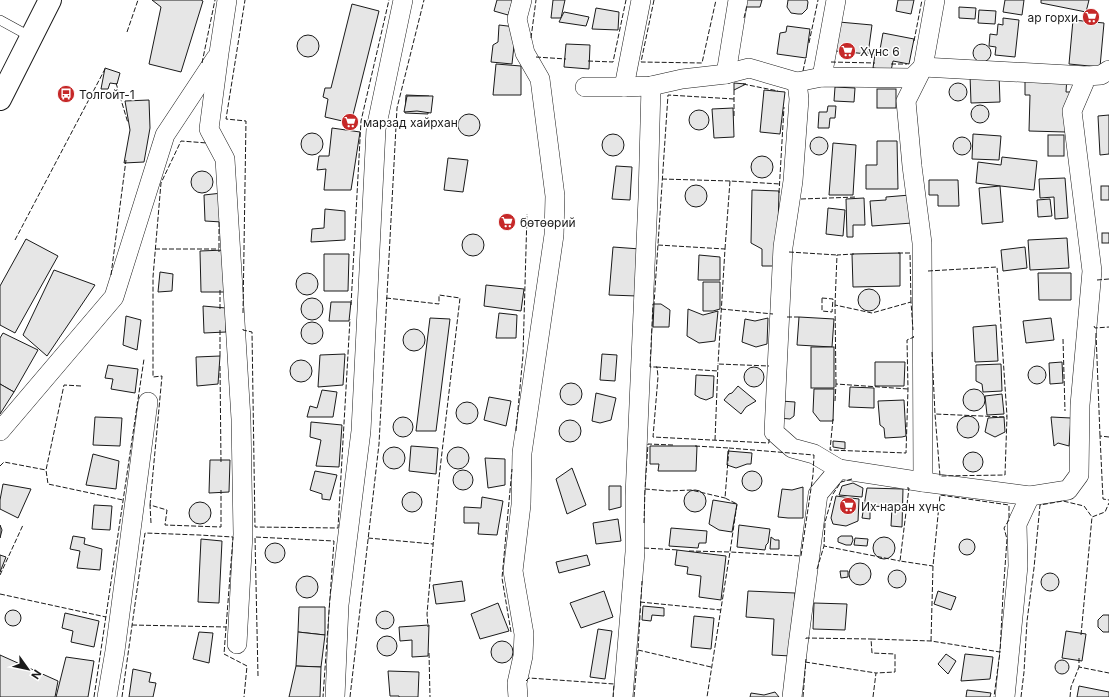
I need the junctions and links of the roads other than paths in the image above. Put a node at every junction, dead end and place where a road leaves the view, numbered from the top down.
1 (50, 0) edge
2 (227, 0) edge
3 (403, 0) edge
4 (522, 0) edge
5 (641, 0) edge
6 (738, 0) edge
7 (836, 0) edge
8 (935, 0) edge
9 (0, 20) edge
10 (31, 38) junction
11 (219, 53) junction
12 (923, 67) junction
13 (1109, 70) edge
14 (726, 74) junction
15 (1087, 76) junction
16 (822, 77) junction
17 (797, 82) junction
18 (651, 86) junction
19 (585, 87) dead end
20 (624, 87) junction
21 (0, 99) edge
22 (148, 402) dead end
23 (0, 431) edge
24 (839, 469) junction
25 (923, 482) junction
26 (1030, 496) junction
27 (237, 644) dead end
28 (107, 697) edge
29 (335, 697) edge
30 (518, 697) edge
31 (623, 697) edge
32 (792, 697) edge
33 (1005, 697) edge

1 - 10 main road
2 - 11 street
3 - 29 street
4 - 30 street
5 - 20 street
6 - 14 street
7 - 16 street
8 - 12 street
9 - 10 lane
10 - 21 main road
11 - 23 street
11 - 27 street
12 - 15 street
12 - 16 street
12 - 25 street
13 - 15 street
14 - 17 street
14 - 18 street
15 - 26 street
16 - 17 street
17 - 24 street
18 - 20 street
18 - 31 street
19 - 20 street
22 - 28 street
24 - 25 street
24 - 32 street
25 - 26 street
26 - 33 street

